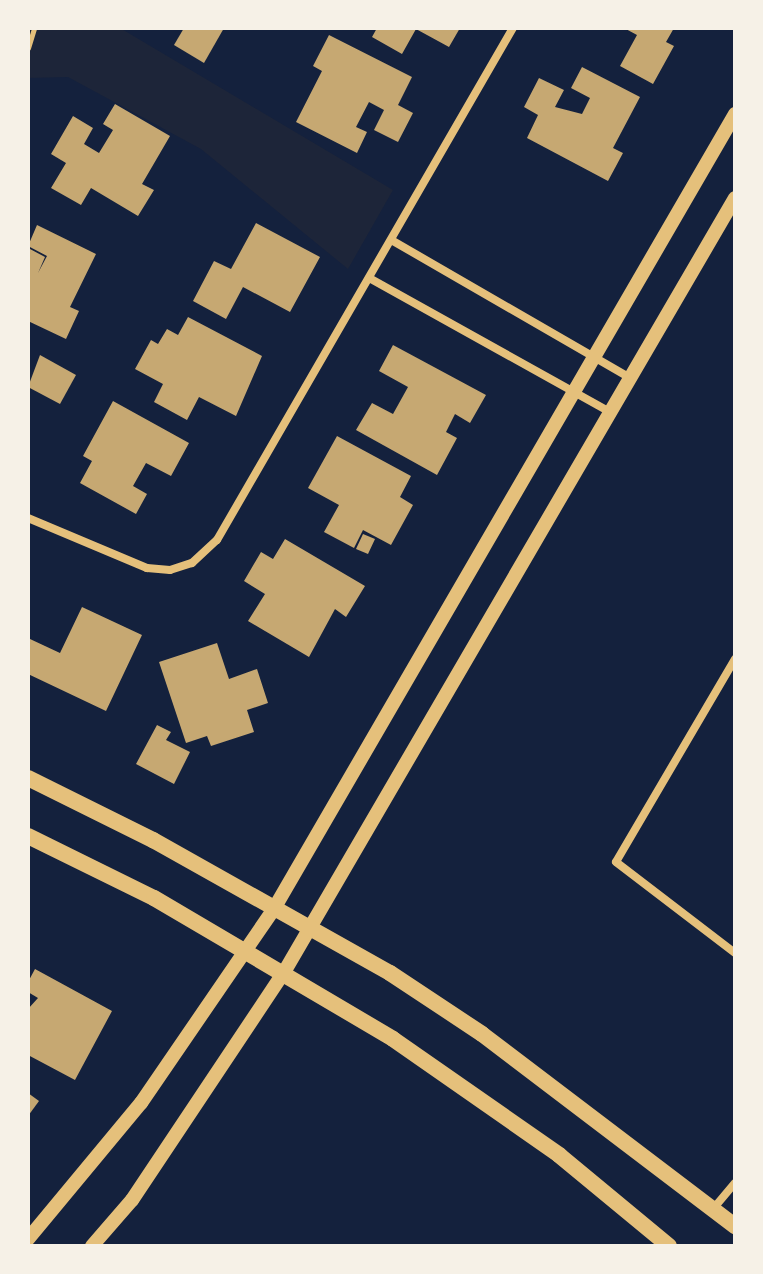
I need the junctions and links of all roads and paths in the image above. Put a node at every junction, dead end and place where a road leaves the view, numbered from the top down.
1 (34, 28) edge
2 (513, 28) edge
3 (28, 48) edge
4 (735, 114) edge
5 (735, 198) edge
6 (393, 241) junction
7 (371, 279) junction
8 (594, 357) junction
9 (630, 378) junction
10 (573, 392) junction
11 (610, 412) junction
12 (28, 518) edge
13 (735, 659) edge
14 (28, 778) edge
15 (28, 836) edge
16 (275, 907) junction
17 (311, 928) junction
18 (246, 951) junction
19 (735, 953) edge
20 (283, 974) junction
21 (735, 1183) edge
22 (713, 1209) junction
23 (735, 1226) edge
24 (28, 1239) edge
25 (92, 1246) edge
26 (669, 1246) edge

1 - 3 path
2 - 6 street
4 - 8 street
5 - 9 street
6 - 7 street
6 - 8 street
7 - 10 street
7 - 12 street
8 - 9 street
8 - 10 street
9 - 11 street
10 - 11 street
10 - 16 street
11 - 17 street
13 - 19 street
14 - 16 main road
15 - 18 main road
16 - 17 main road
16 - 18 street
17 - 20 street
17 - 22 main road
18 - 20 main road
18 - 24 street
20 - 25 street
20 - 26 main road
21 - 22 street
22 - 23 main road

